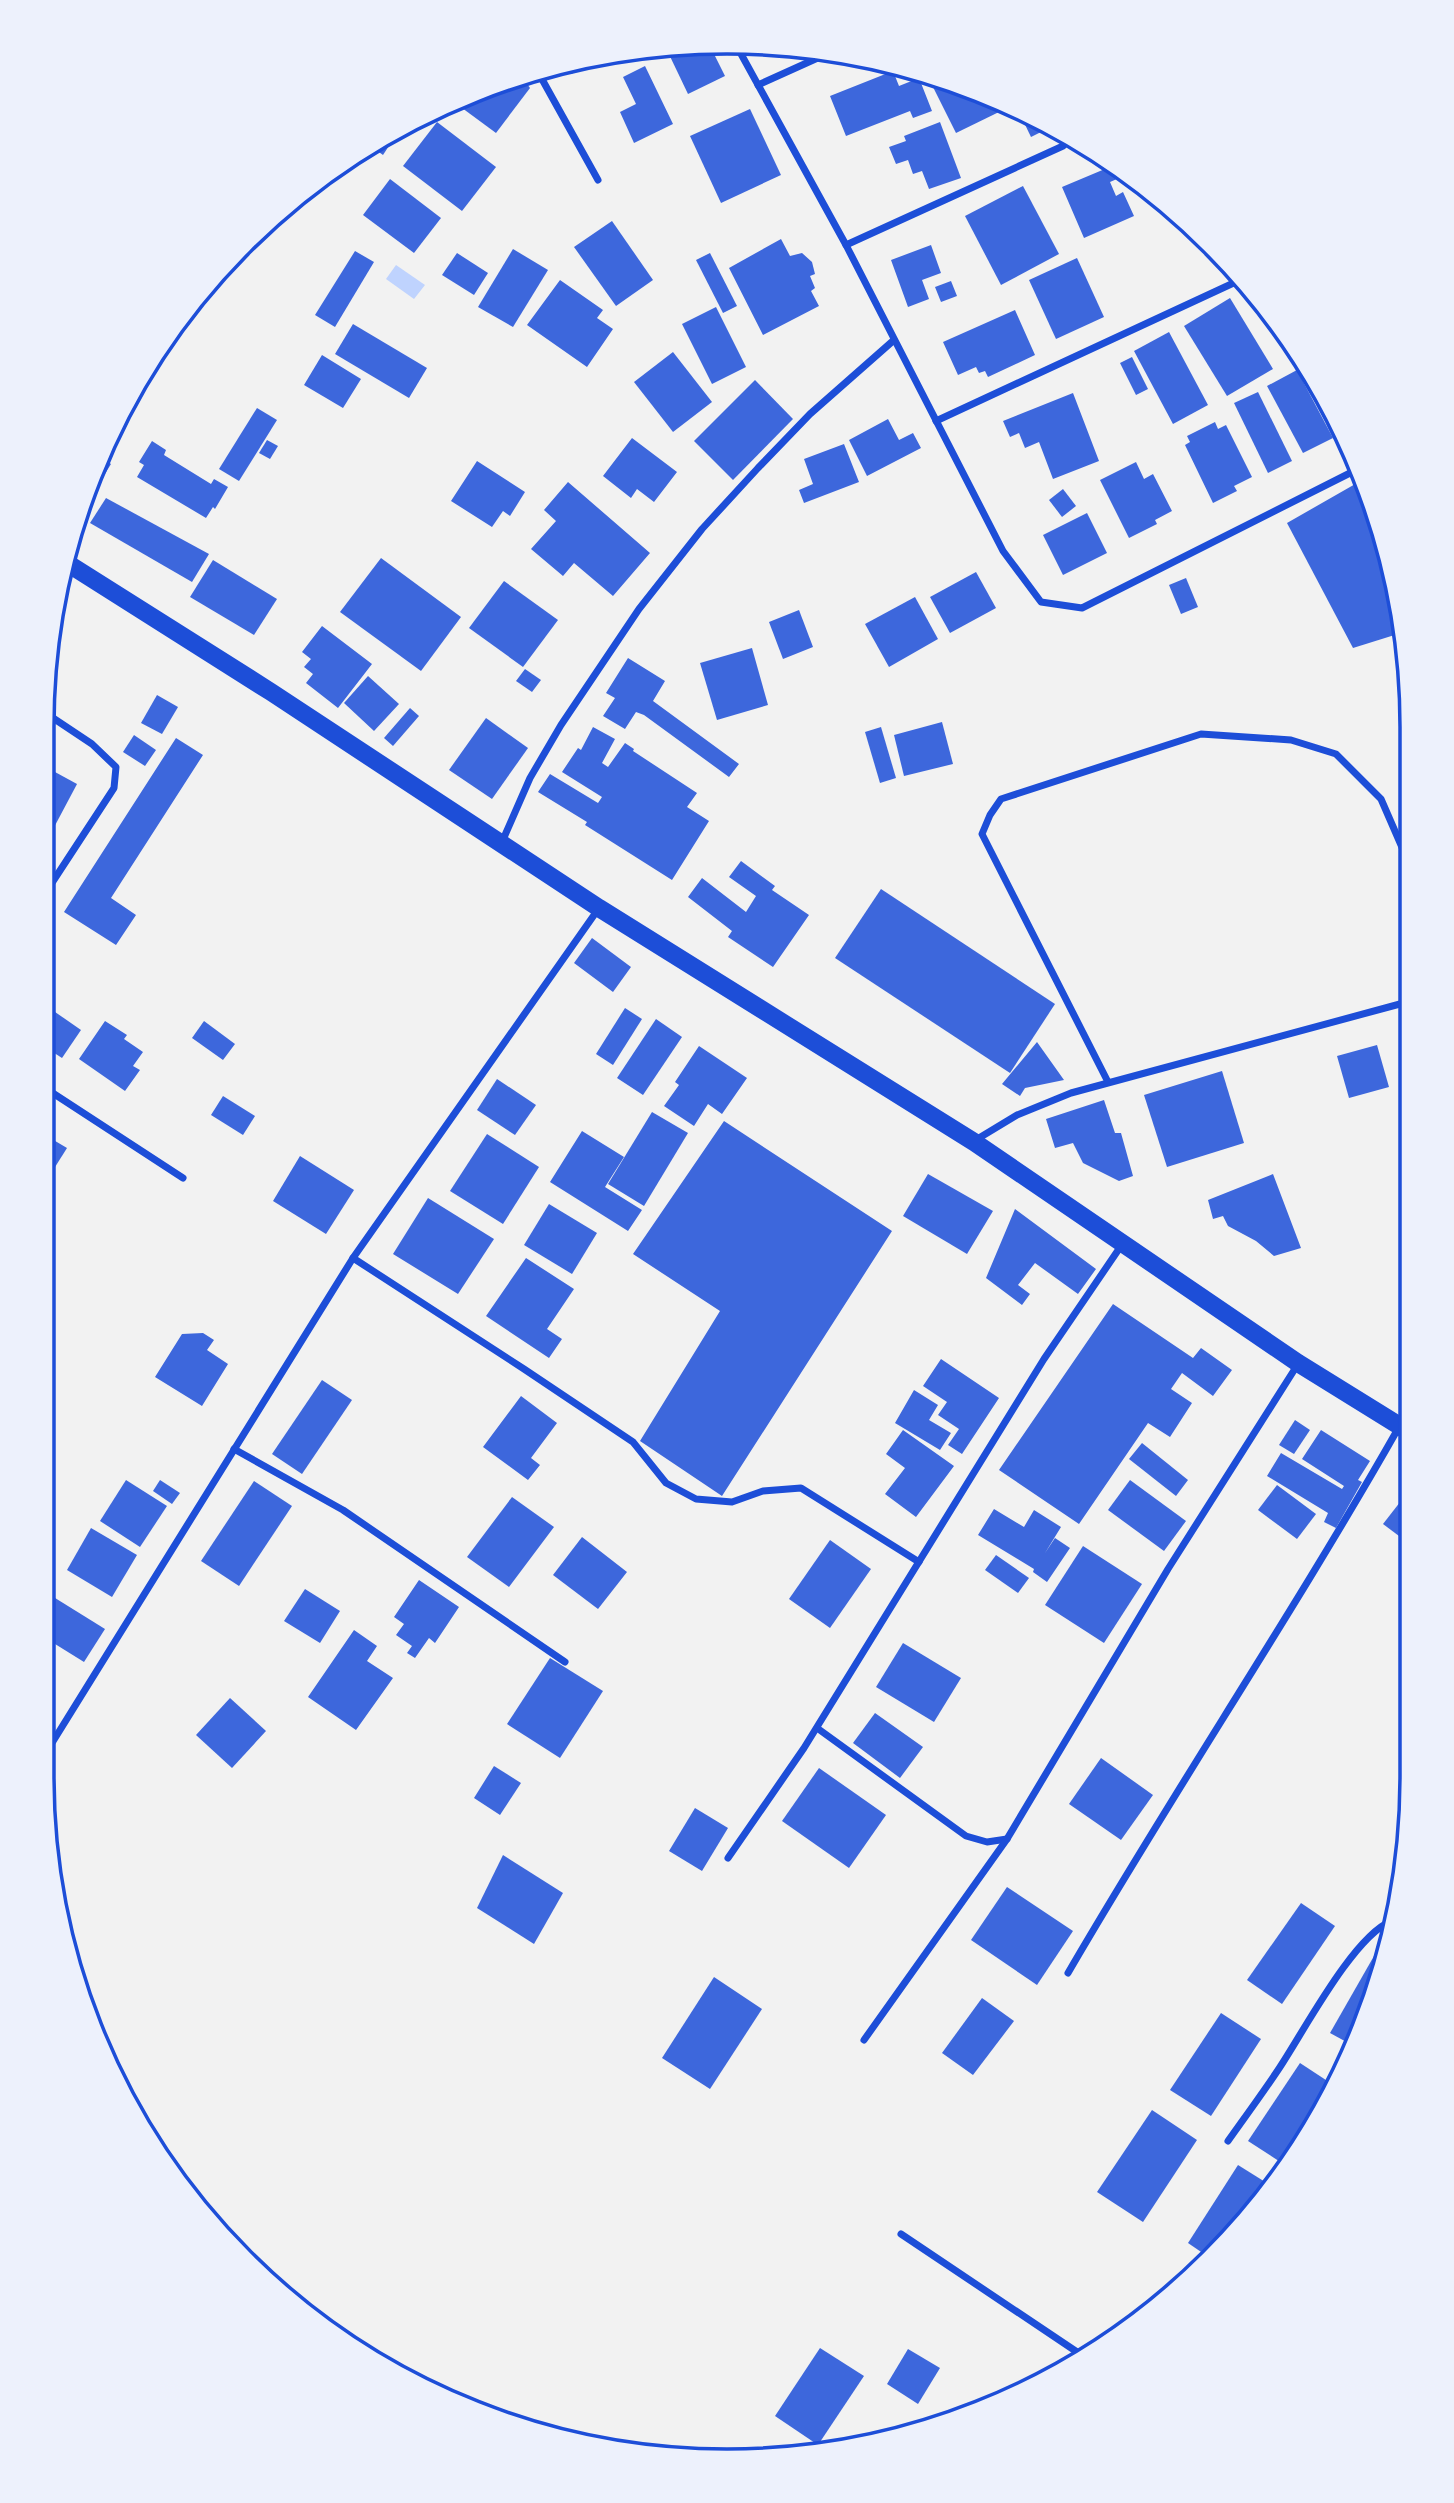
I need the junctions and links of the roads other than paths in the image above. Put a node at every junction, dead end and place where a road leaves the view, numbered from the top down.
1 (741, 55) edge
2 (814, 60) edge
3 (543, 80) edge
4 (758, 85) junction
5 (1064, 145) edge
6 (598, 180) dead end
7 (846, 245) junction
8 (1233, 283) edge
9 (894, 340) junction
10 (936, 421) junction
11 (1350, 473) edge
12 (74, 567) edge
13 (54, 719) edge
14 (502, 843) junction
15 (1400, 844) edge
16 (54, 880) edge
17 (599, 908) junction
18 (1400, 1004) edge
19 (1108, 1082) junction
20 (54, 1094) edge
21 (974, 1142) junction
22 (183, 1178) dead end
23 (1124, 1243) junction
24 (353, 1258) junction
25 (1298, 1363) junction
26 (1400, 1427) edge
27 (1400, 1438) edge
28 (234, 1449) junction
29 (919, 1562) junction
30 (565, 1662) dead end
31 (817, 1728) junction
32 (54, 1740) edge
33 (1007, 1839) junction
34 (728, 1858) dead end
35 (1383, 1925) edge
36 (1068, 1973) dead end
37 (864, 2040) dead end
38 (1228, 2141) dead end
39 (901, 2234) dead end
40 (1076, 2351) edge

1 - 4 street
2 - 4 street
3 - 6 street
4 - 7 street
5 - 7 street
7 - 9 street
8 - 10 street
9 - 10 street
9 - 14 street
10 - 11 street
12 - 14 main road
13 - 16 street
14 - 17 main road
15 - 19 street
17 - 21 main road
17 - 24 street
18 - 19 street
19 - 21 street
20 - 22 street
21 - 23 main road
23 - 25 main road
23 - 29 street
24 - 28 street
24 - 29 street
25 - 26 main road
25 - 33 street
27 - 36 street
28 - 30 street
28 - 32 street
29 - 31 street
31 - 33 street
31 - 34 street
33 - 37 street
35 - 38 street
39 - 40 street

